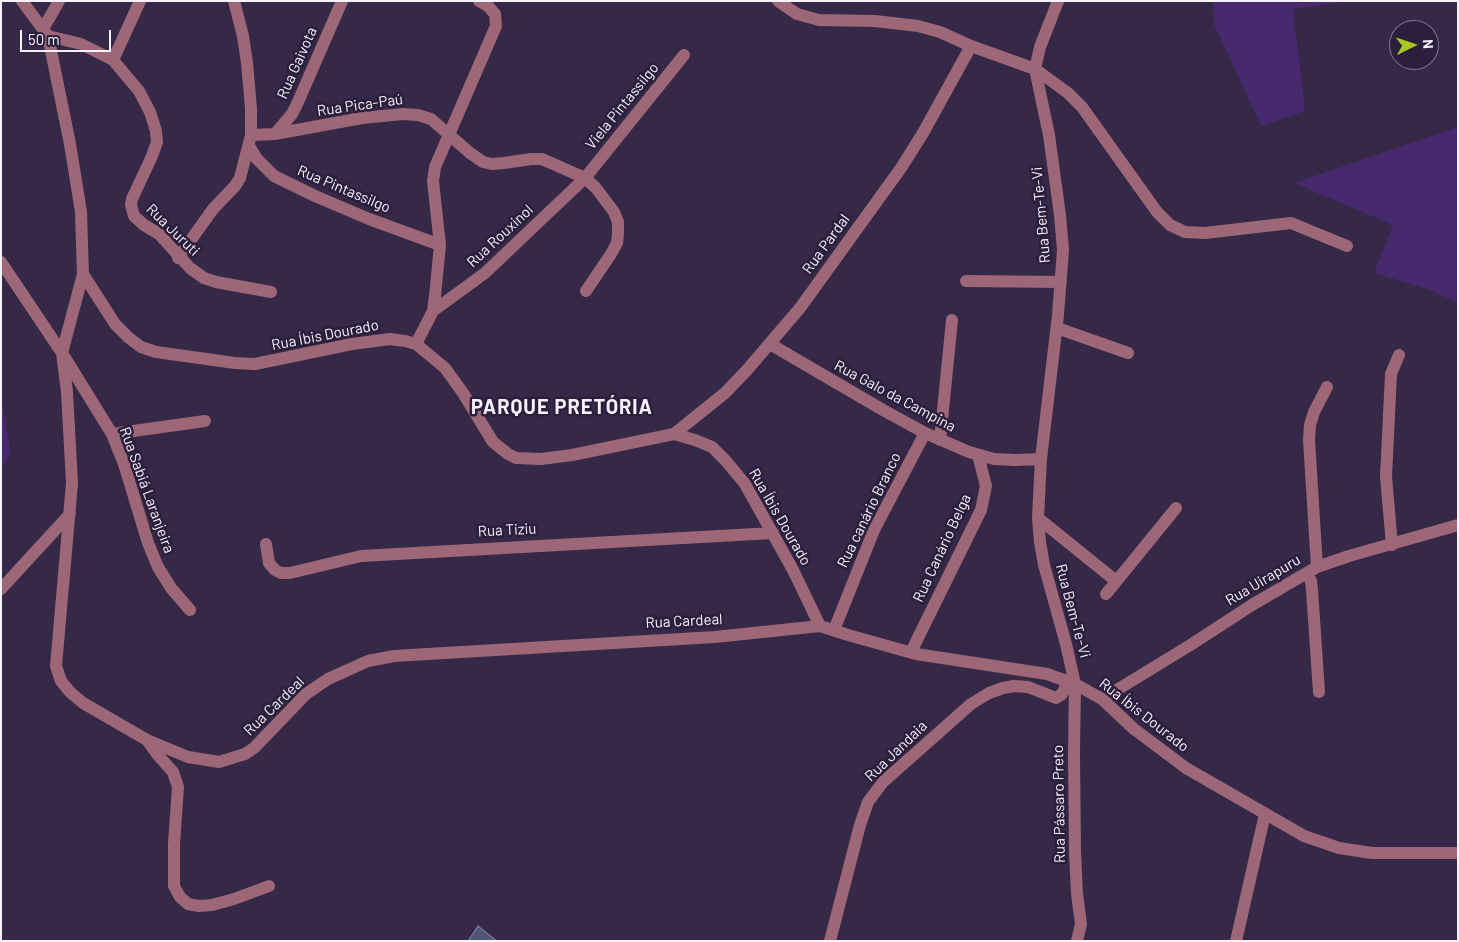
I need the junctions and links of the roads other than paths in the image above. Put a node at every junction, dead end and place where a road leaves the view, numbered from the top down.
1 (22, 1) edge
2 (59, 1) edge
3 (140, 1) edge
4 (234, 1) edge
5 (342, 1) edge
6 (479, 1) edge
7 (778, 1) edge
8 (1058, 1) edge
9 (46, 33) junction
10 (970, 46) junction
11 (684, 55) dead end
12 (113, 60) junction
13 (1035, 69) junction
14 (275, 134) junction
15 (449, 136) junction
16 (250, 140) junction
17 (585, 178) junction
18 (440, 245) junction
19 (1347, 246) dead end
20 (178, 258) junction
21 (1, 262) edge
22 (83, 274) junction
23 (966, 281) dead end
24 (1061, 282) junction
25 (586, 291) dead end
26 (271, 292) dead end
27 (433, 311) junction
28 (952, 320) dead end
29 (1057, 328) junction
30 (416, 344) junction
31 (770, 344) junction
32 (62, 353) junction
33 (1128, 353) dead end
34 (1399, 355) dead end
35 (1327, 387) dead end
36 (205, 421) dead end
37 (925, 433) junction
38 (112, 434) junction
39 (674, 434) junction
40 (940, 440) junction
41 (978, 455) junction
42 (1041, 459) junction
43 (1176, 508) dead end
44 (70, 514) junction
45 (1038, 518) junction
46 (1458, 525) edge
47 (772, 533) junction
48 (266, 544) dead end
49 (1392, 544) junction
50 (1312, 570) junction
51 (1116, 581) junction
52 (1, 588) edge
53 (1106, 594) dead end
54 (190, 610) dead end
55 (820, 626) junction
56 (834, 630) junction
57 (911, 652) junction
58 (1071, 683) junction
59 (1319, 692) dead end
60 (1102, 699) junction
61 (147, 740) junction
62 (1264, 814) junction
63 (1458, 853) edge
64 (269, 886) dead end
65 (1081, 924) junction
66 (830, 941) edge
67 (1077, 941) edge
68 (1084, 941) edge
69 (1236, 941) edge

1 - 9 street, Rua Íbis Dourado
2 - 9 street
3 - 12 street
4 - 16 street
5 - 14 street, Rua Gaivota
6 - 15 street
7 - 10 street
8 - 13 street
9 - 12 street
9 - 22 street, Rua Íbis Dourado
10 - 13 street
10 - 31 street, Rua Pardal
11 - 17 street, Viela Pintassilgo
12 - 20 street, Rua Juruti
13 - 19 street
13 - 24 street, Rua Bem-Te-Vi
14 - 15 street, Rua Pica-Paú
14 - 16 street, Rua Pica-Paú
15 - 17 street, Rua Pica-Paú
15 - 18 street
16 - 18 street, Rua Pintassilgo
16 - 20 street
17 - 25 street, Rua Pica-Paú
17 - 27 street, Rua Rouxinol
18 - 27 street
20 - 26 street, Rua Juruti
21 - 32 street, Rua Sabiá Laranjeira
22 - 30 street, Rua Íbis Dourado
22 - 32 street, Rua Cardeal
23 - 24 street
24 - 29 street, Rua Bem-Te-Vi
27 - 30 street
28 - 40 street
29 - 33 street
29 - 42 street, Rua Bem-Te-Vi
30 - 39 street, Rua Íbis Dourado
31 - 37 street, Rua Galo da Campina
31 - 39 street, Rua Pardal
32 - 38 street, Rua Sabiá Laranjeira
32 - 44 street, Rua Cardeal
34 - 49 street
35 - 50 street
36 - 38 street
37 - 40 street, Rua Galo da Campina
37 - 56 street, Rua canário Branco
38 - 54 street, Rua Sabiá Laranjeira
39 - 47 street, Rua Íbis Dourado
40 - 41 street, Rua Galo da Campina
41 - 42 street, Rua Galo da Campina
41 - 57 street, Rua Canário Belga
42 - 45 street, Rua Bem-Te-Vi
43 - 51 street
44 - 52 street
44 - 61 street, Rua Cardeal
45 - 51 street
45 - 58 street, Rua Bem-Te-Vi
46 - 49 street, Rua Uirapuru
47 - 48 street, Rua Tiziu
47 - 55 street, Rua Íbis Dourado
49 - 50 street, Rua Uirapuru
50 - 59 street
50 - 60 street, Rua Uirapuru
51 - 53 street
55 - 56 street, Rua Íbis Dourado
55 - 61 street, Rua Cardeal
56 - 57 street, Rua Íbis Dourado
57 - 58 street, Rua Íbis Dourado
58 - 60 street, Rua Íbis Dourado
58 - 65 street, Rua Pássaro Preto
58 - 66 street, Rua Jandaia
60 - 62 street, Rua Íbis Dourado
61 - 64 street
62 - 63 street, Rua Íbis Dourado
62 - 69 street
65 - 67 street, Rua Pássaro Preto
65 - 68 street, Rua Pássaro Preto

